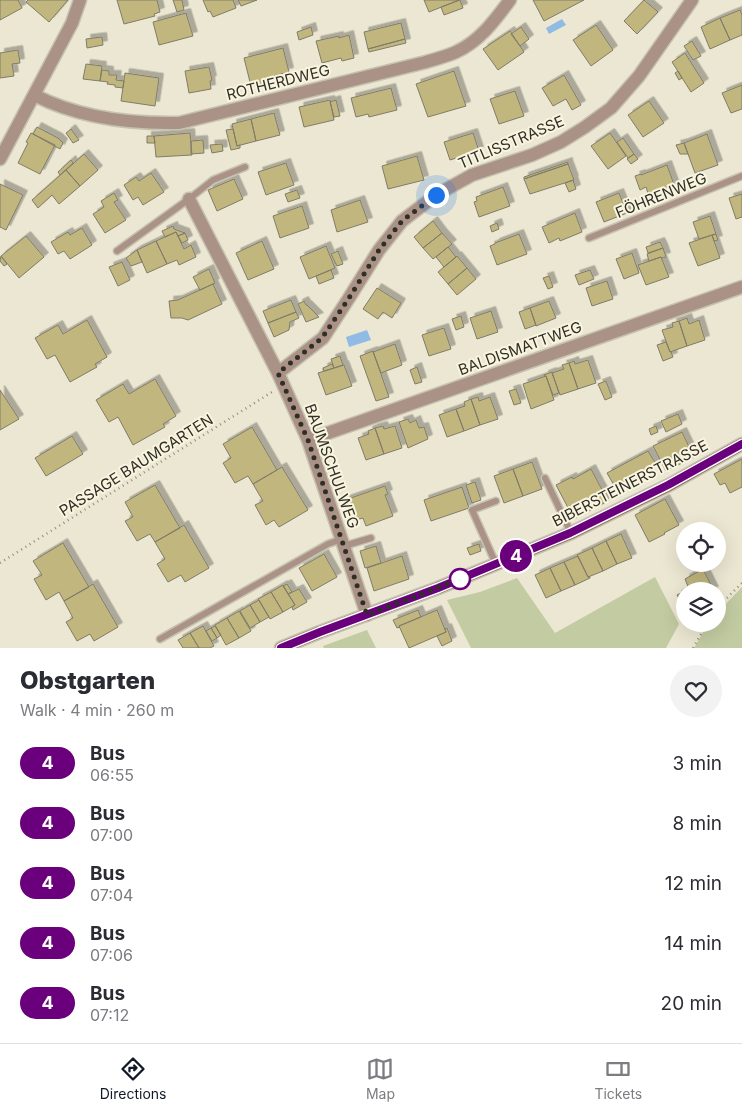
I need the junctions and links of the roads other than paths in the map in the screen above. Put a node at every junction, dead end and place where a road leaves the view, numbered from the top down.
1 (80, 0) edge
2 (510, 0) edge
3 (692, 0) edge
4 (34, 96) junction
5 (0, 159) edge
6 (245, 167) dead end
7 (742, 176) edge
8 (189, 199) junction
9 (589, 238) dead end
10 (117, 251) dead end
11 (742, 287) edge
12 (278, 373) junction
13 (308, 440) junction
14 (742, 444) edge
15 (545, 478) dead end
16 (496, 501) dead end
17 (570, 533) junction
18 (371, 538) dead end
19 (343, 542) junction
20 (496, 564) junction
21 (367, 615) junction
22 (160, 639) dead end
23 (281, 648) edge

1 - 4 street
2 - 4 street, ROTHERDWEG
3 - 12 street, TITLISSTRASSE
4 - 5 street
6 - 8 lane
7 - 9 lane, FÖHRENWEG
8 - 10 lane
8 - 12 street, BAUMSCHULWEG
11 - 13 street, BALDISMATTWEG
12 - 13 street, BAUMSCHULWEG
13 - 19 street, BAUMSCHULWEG
14 - 17 main road, BIBERSTEINERSTRASSE
15 - 17 lane
16 - 20 lane
17 - 20 main road, BIBERSTEINERSTRASSE
18 - 19 lane
19 - 21 street, BAUMSCHULWEG
19 - 22 lane
20 - 21 main road, BIBERSTEINERSTRASSE
21 - 23 main road, BIBERSTEINERSTRASSE

